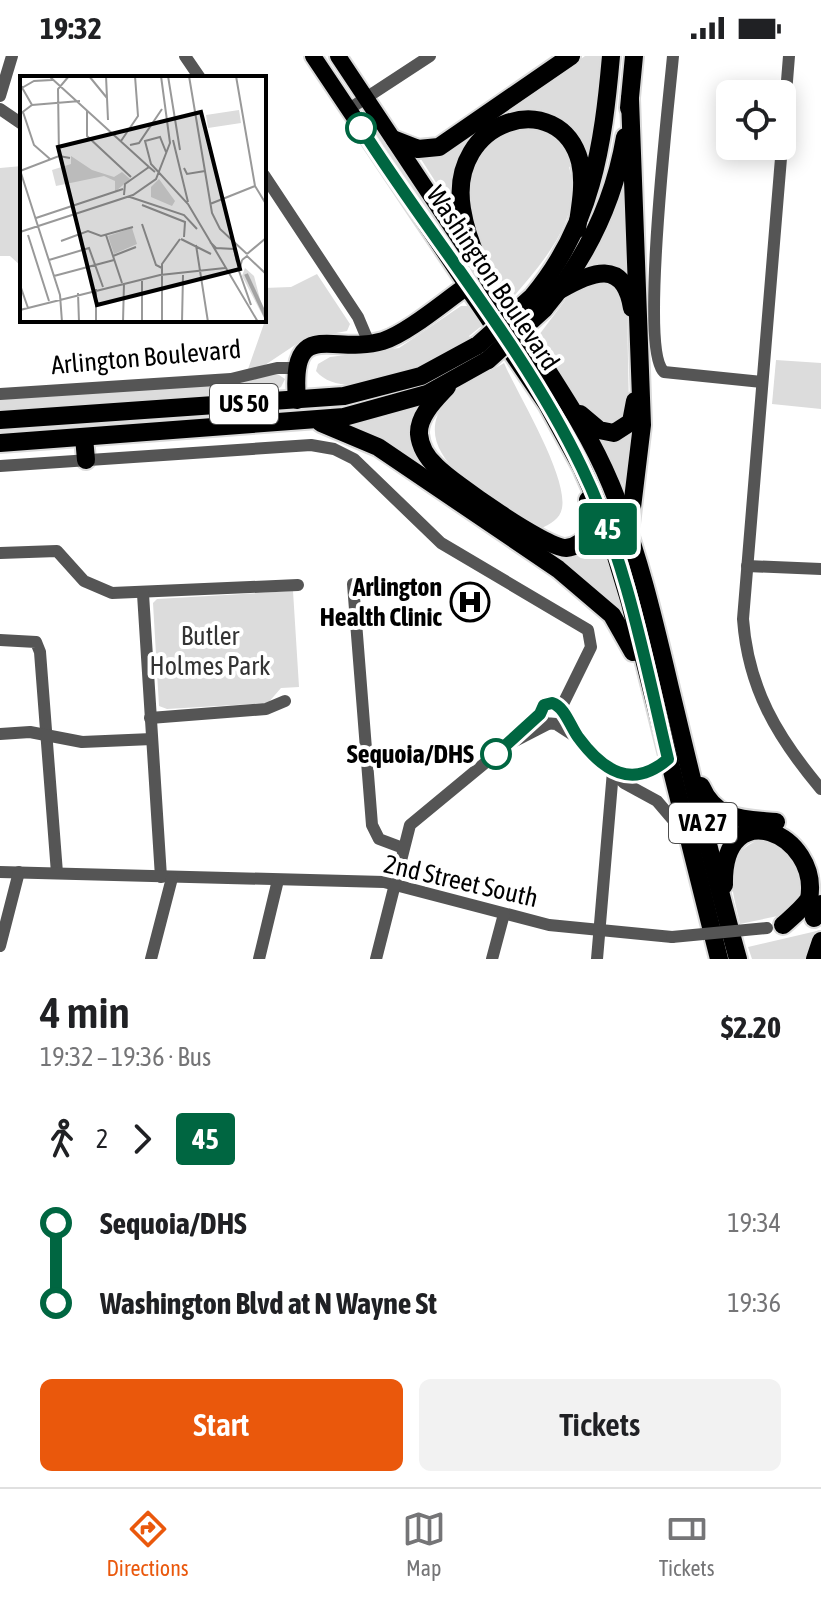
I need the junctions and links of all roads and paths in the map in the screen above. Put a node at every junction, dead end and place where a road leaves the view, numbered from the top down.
1 (12, 56) edge
2 (185, 56) edge
3 (313, 56) edge
4 (338, 56) edge
5 (430, 56) edge
6 (571, 56) edge
7 (611, 56) edge
8 (634, 56) edge
9 (673, 56) edge
10 (789, 56) edge
11 (199, 76) edge
12 (787, 80) edge
13 (0, 96) edge
14 (366, 98) junction
15 (630, 99) junction
16 (0, 109) edge
17 (349, 109) junction
18 (20, 123) edge
19 (395, 140) junction
20 (781, 160) edge
21 (266, 178) edge
22 (577, 229) junction
23 (481, 272) junction
24 (467, 286) junction
25 (560, 290) junction
26 (538, 303) junction
27 (369, 343) junction
28 (483, 352) junction
29 (296, 368) junction
30 (452, 382) junction
31 (762, 382) junction
32 (0, 394) edge
33 (297, 400) junction
34 (571, 407) junction
35 (0, 420) edge
36 (314, 421) junction
37 (84, 437) junction
38 (0, 443) edge
39 (570, 445) junction
40 (86, 460) junction
41 (0, 466) edge
42 (630, 535) junction
43 (0, 553) edge
44 (747, 566) junction
45 (821, 569) edge
46 (353, 584) dead end
47 (298, 585) dead end
48 (143, 594) junction
49 (0, 640) edge
50 (285, 701) dead end
51 (553, 715) junction
52 (658, 717) junction
53 (150, 718) junction
54 (45, 733) junction
55 (0, 734) edge
56 (682, 738) junction
57 (152, 739) junction
58 (668, 759) junction
59 (613, 771) junction
60 (821, 789) edge
61 (687, 837) junction
62 (813, 843) edge
63 (403, 848) junction
64 (0, 872) edge
65 (19, 872) junction
66 (57, 873) junction
67 (167, 878) junction
68 (278, 880) junction
69 (395, 884) junction
70 (724, 908) junction
71 (819, 913) edge
72 (504, 914) junction
73 (775, 927) junction
74 (599, 932) junction
75 (821, 941) edge
76 (0, 946) edge
77 (151, 959) edge
78 (259, 959) edge
79 (376, 959) edge
80 (492, 959) edge
81 (597, 959) edge
82 (719, 959) edge
83 (738, 959) edge
84 (815, 959) edge

1 - 13 street
2 - 11 street
3 - 17 main road, Washington Boulevard
4 - 14 main road, Washington Boulevard
5 - 14 street
6 - 19 highway
7 - 22 highway, Arlington Boulevard / US 50
8 - 15 highway, Arlington Boulevard / US 50
9 - 31 street
10 - 12 street
14 - 17 street
14 - 19 main road, Washington Boulevard
15 - 25 highway, Arlington Boulevard / US 50
15 - 42 highway
16 - 18 street
17 - 24 main road, Washington Boulevard
19 - 23 main road, Washington Boulevard
20 - 31 street
21 - 27 street
22 - 23 highway
22 - 26 highway, Arlington Boulevard / US 50
23 - 34 highway, Washington Boulevard / VA 27
24 - 27 highway
24 - 39 highway, Washington Boulevard / VA 27
25 - 26 highway, Arlington Boulevard / US 50
25 - 34 highway
26 - 28 highway, Arlington Boulevard / US 50, bridge
27 - 29 highway
28 - 30 highway, Arlington Boulevard / US 50
28 - 33 highway, Arlington Boulevard / US 50
29 - 32 street, Arlington Boulevard
29 - 33 highway
30 - 36 highway, Arlington Boulevard / US 50
30 - 39 highway
31 - 44 street
33 - 35 highway, Arlington Boulevard / US 50
34 - 42 highway, Washington Boulevard / VA 27
36 - 37 highway, Arlington Boulevard / US 50
36 - 52 highway
37 - 38 highway, Arlington Boulevard / US 50
37 - 40 highway
39 - 52 highway, Washington Boulevard / VA 27
40 - 41 street
40 - 51 street
42 - 56 highway, Washington Boulevard / VA 27
43 - 48 street
44 - 45 street
44 - 60 street
46 - 63 street
47 - 48 street
48 - 53 street
49 - 54 street
50 - 53 street
51 - 59 street
51 - 63 street
52 - 58 highway, Washington Boulevard / VA 27
53 - 57 street
54 - 55 street
54 - 57 street
54 - 66 street
56 - 62 highway
56 - 70 highway, Washington Boulevard / VA 27
57 - 67 street
58 - 59 street
58 - 61 highway, Washington Boulevard / VA 27
59 - 61 street
59 - 74 street
61 - 82 highway, Washington Boulevard / VA 27
63 - 69 street
64 - 65 street, 2nd Street South
65 - 66 street, 2nd Street South
65 - 76 street
66 - 67 street, 2nd Street South
67 - 68 street, 2nd Street South
67 - 77 street
68 - 69 street, 2nd Street South
68 - 78 street
69 - 72 street, 2nd Street South
69 - 79 street
70 - 73 highway
70 - 83 highway, Washington Boulevard / VA 27
71 - 73 street, 2nd Street South
72 - 74 street, 2nd Street South
72 - 80 street
73 - 74 street, 2nd Street South, bridge
74 - 81 street
75 - 84 highway

